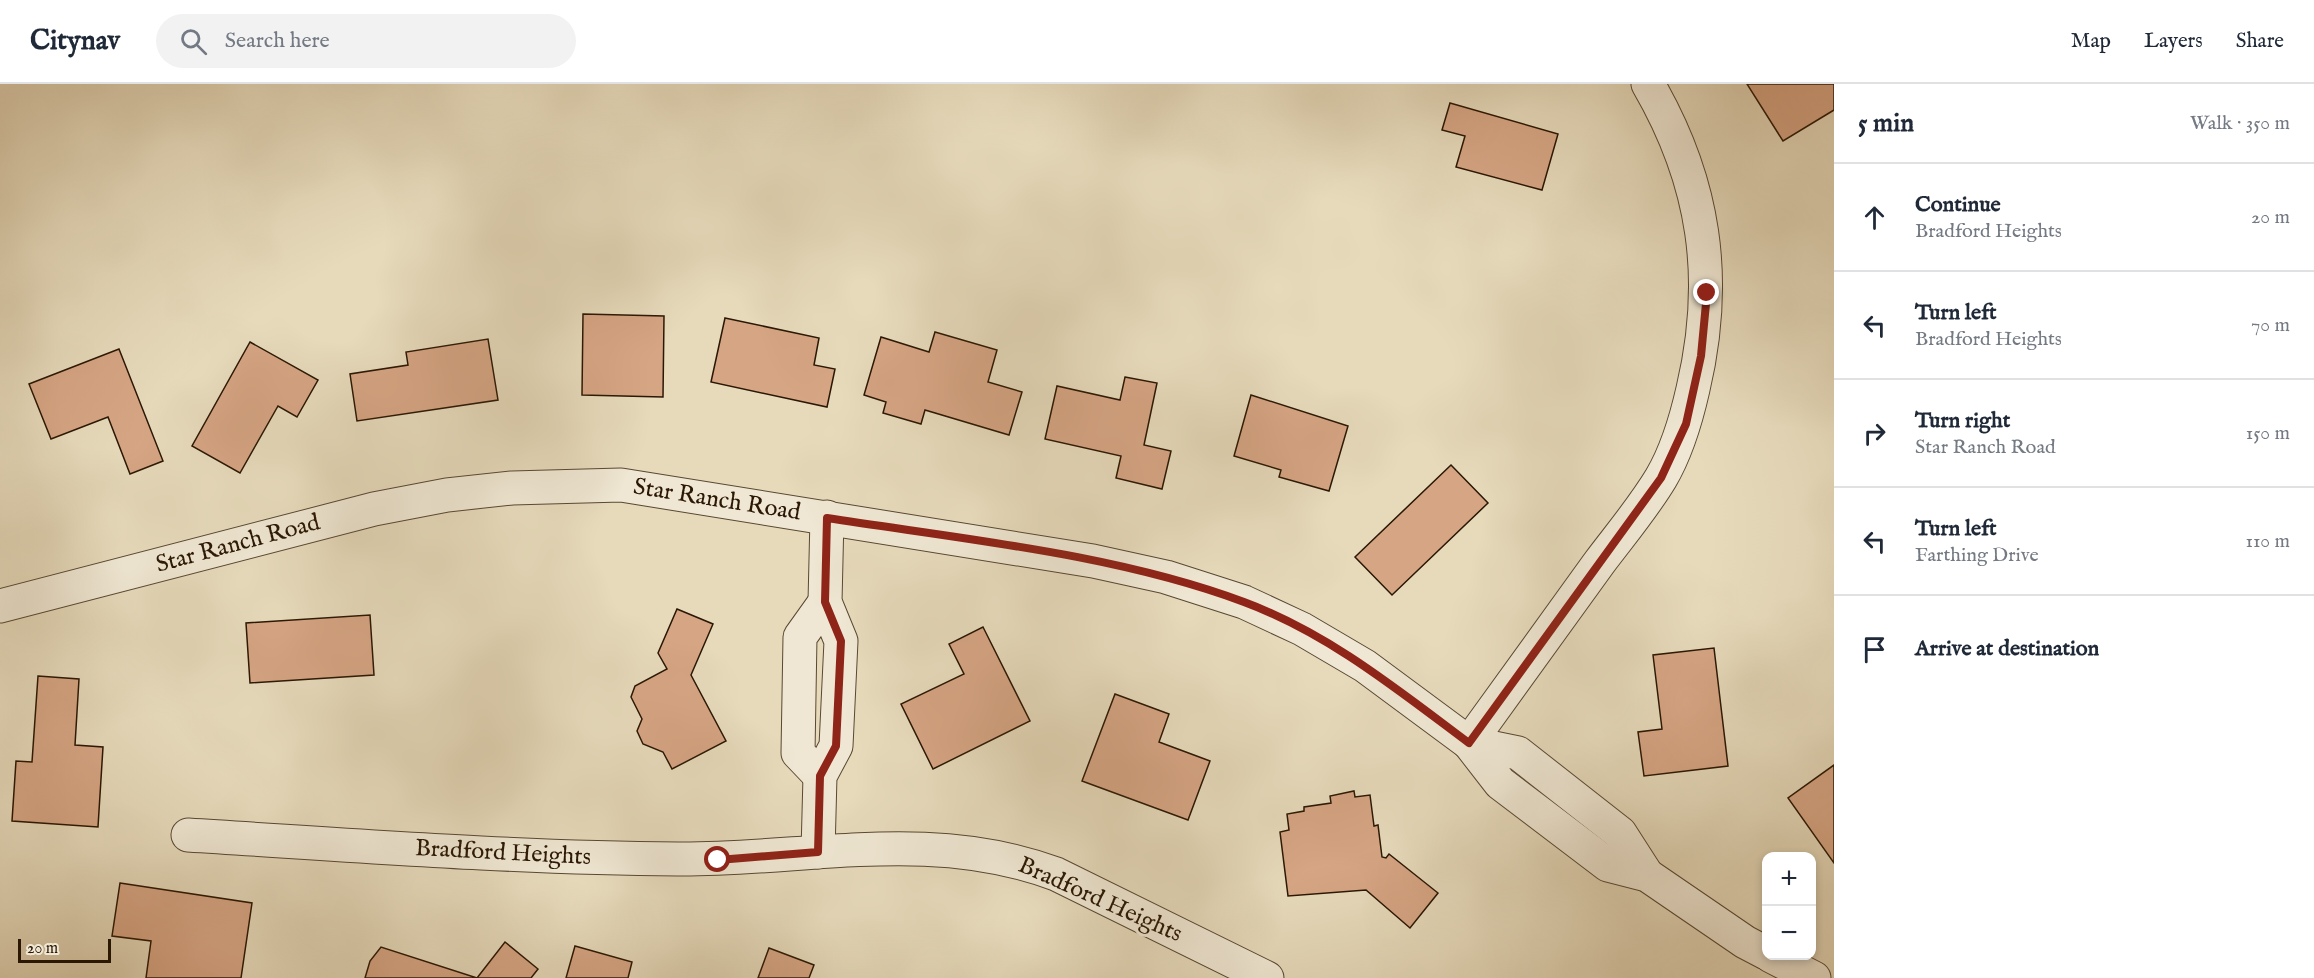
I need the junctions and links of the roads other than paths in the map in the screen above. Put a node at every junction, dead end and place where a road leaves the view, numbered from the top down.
1 (1647, 84) edge
2 (827, 518) junction
3 (0, 606) edge
4 (1469, 743) junction
5 (188, 835) dead end
6 (818, 852) junction
7 (1762, 950) edge
8 (1779, 960) edge
9 (1267, 978) edge
10 (1814, 978) edge

1 - 4 street
2 - 3 street, Star Ranch Road
2 - 4 street, Star Ranch Road
2 - 6 street
4 - 7 street, Star Ranch Road
5 - 6 street, Bradford Heights
6 - 9 street, Bradford Heights
8 - 10 street

